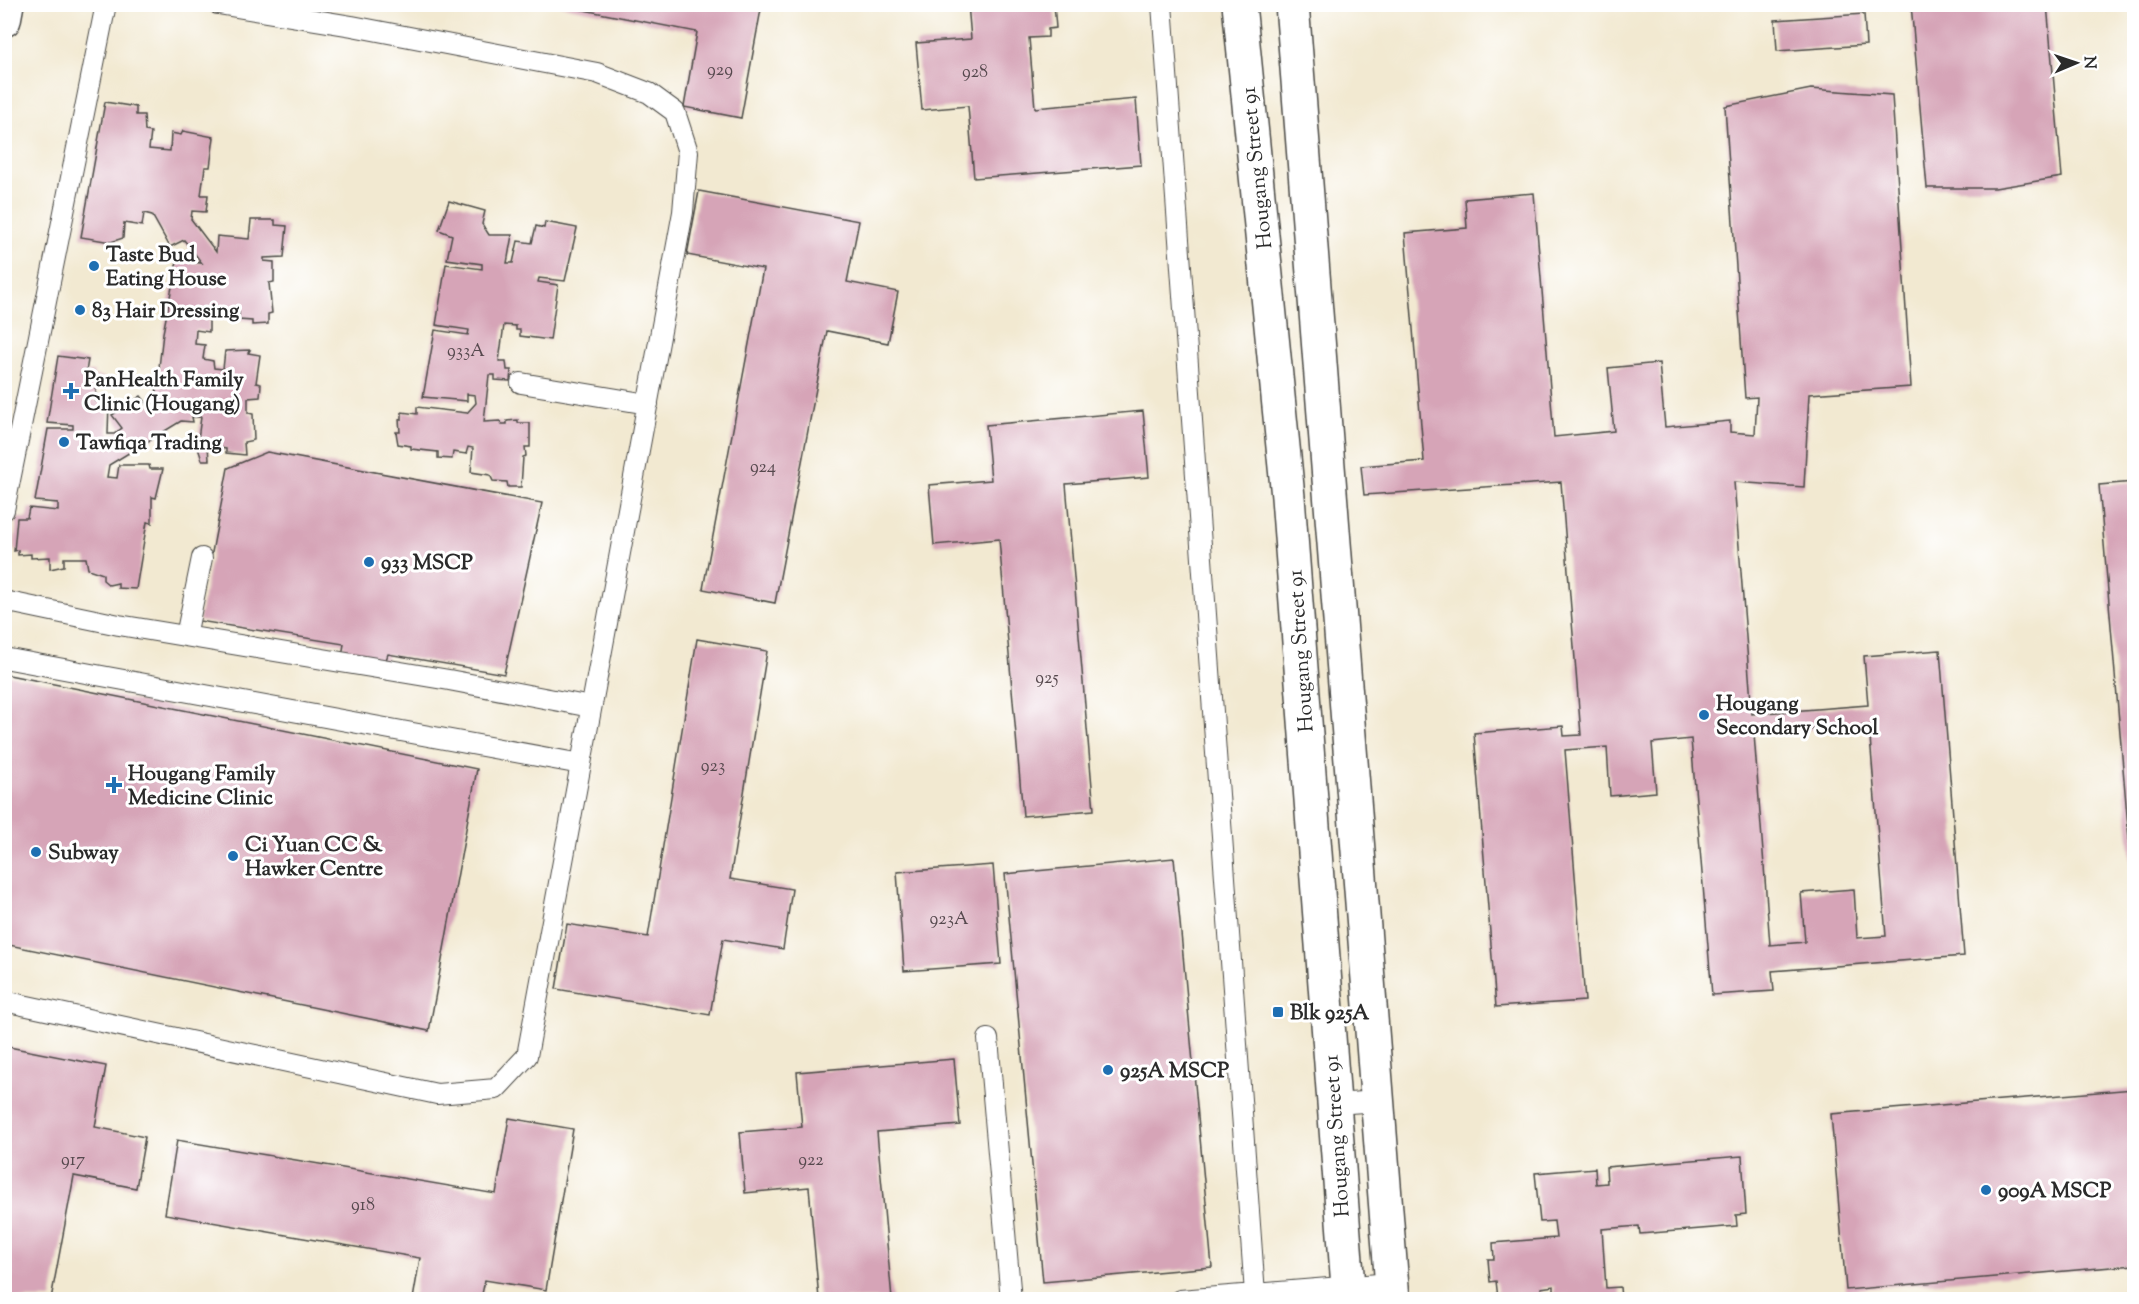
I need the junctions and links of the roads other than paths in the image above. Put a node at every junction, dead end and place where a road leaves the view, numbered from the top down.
1 (7, 4) edge
2 (106, 4) edge
3 (218, 4) edge
4 (1162, 4) edge
5 (1239, 4) edge
6 (1292, 4) edge
7 (4, 20) edge
8 (521, 383) dead end
9 (648, 404) junction
10 (12, 432) edge
11 (4, 510) edge
12 (202, 558) dead end
13 (4, 601) edge
14 (186, 636) junction
15 (4, 658) edge
16 (591, 707) junction
17 (581, 764) junction
18 (4, 1001) edge
19 (988, 1039) dead end
20 (1379, 1101) junction
21 (1334, 1104) junction
22 (1392, 1291) edge
23 (1348, 1293) edge
24 (1255, 1294) junction
25 (1011, 1299) edge
26 (1180, 1299) edge

1 - 7 street
2 - 10 lane
3 - 9 lane
4 - 24 lane
5 - 21 street, Hougang Street 91
6 - 20 street, Hougang Street 91
8 - 9 lane
9 - 16 lane
10 - 11 lane
12 - 14 lane
13 - 14 lane
14 - 16 lane
15 - 17 lane
16 - 17 lane
17 - 18 lane
19 - 25 lane
20 - 21 lane
20 - 22 street, Hougang Street 91
21 - 23 street, Hougang Street 91
22 - 23 lane
23 - 24 lane
24 - 26 lane

